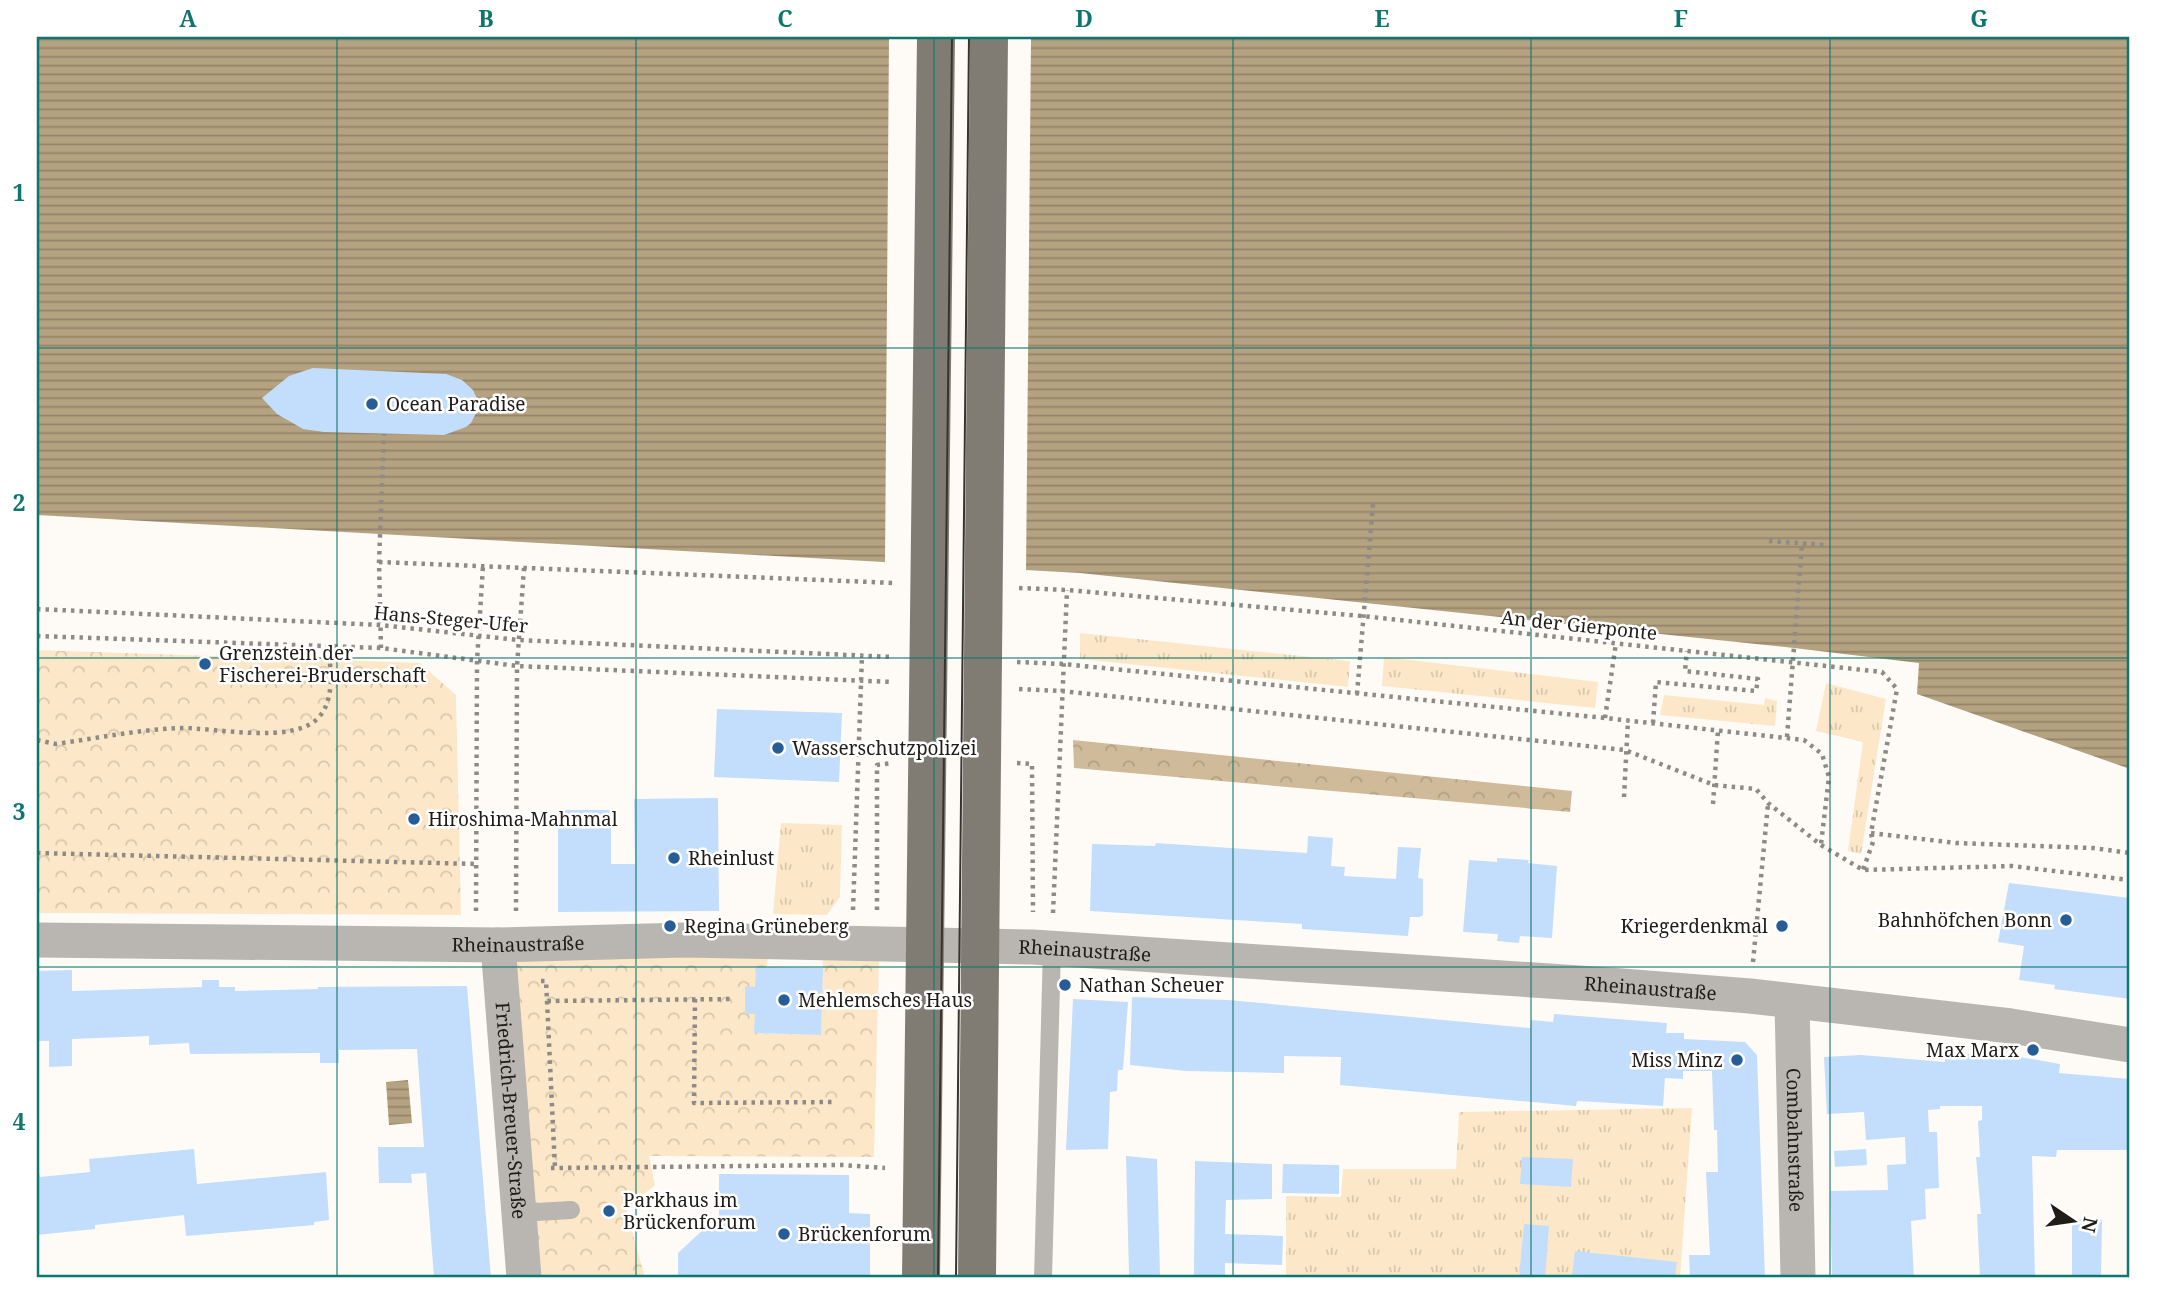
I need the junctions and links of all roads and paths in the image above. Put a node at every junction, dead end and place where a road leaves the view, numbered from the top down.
1 (936, 37) edge
2 (989, 37) edge
3 (384, 434) dead end
4 (1373, 505) dead end
5 (1769, 541) dead end
6 (1802, 544) junction
7 (1825, 545) dead end
8 (379, 562) junction
9 (483, 566) junction
10 (524, 568) junction
11 (900, 583) dead end
12 (1011, 587) dead end
13 (1067, 590) junction
14 (37, 609) edge
15 (1362, 616) junction
16 (380, 625) junction
17 (37, 635) edge
18 (479, 637) junction
19 (518, 640) junction
20 (1616, 643) junction
21 (329, 648) junction
22 (381, 648) junction
23 (1687, 651) junction
24 (477, 661) junction
25 (1793, 663) junction
26 (1063, 664) junction
27 (517, 666) junction
28 (861, 680) junction
29 (1061, 691) junction
30 (1357, 694) junction
31 (1605, 718) junction
32 (1628, 720) junction
33 (1653, 723) junction
34 (1718, 730) junction
35 (1787, 737) junction
36 (37, 740) edge
37 (1625, 750) junction
38 (1032, 764) dead end
39 (877, 765) dead end
40 (1714, 785) junction
41 (1623, 797) dead end
42 (1768, 803) junction
43 (1713, 804) dead end
44 (1871, 832) junction
45 (1821, 845) junction
46 (37, 853) edge
47 (2130, 853) edge
48 (478, 864) junction
49 (1863, 870) junction
50 (2130, 880) edge
51 (877, 891) dead end
52 (1032, 898) dead end
53 (1757, 924) dead end
54 (37, 940) edge
55 (852, 942) junction
56 (498, 945) junction
57 (1052, 948) junction
58 (502, 981) junction
59 (695, 999) junction
60 (733, 999) dead end
61 (547, 1002) junction
62 (1792, 1002) junction
63 (2130, 1045) edge
64 (832, 1102) dead end
65 (555, 1168) dead end
66 (583, 1168) dead end
67 (898, 1169) dead end
68 (571, 1210) dead end
69 (519, 1213) junction
70 (921, 1268) edge
71 (977, 1269) edge
72 (524, 1278) edge
73 (1043, 1278) edge
74 (1798, 1278) edge

1 - 70 main road
2 - 71 main road
3 - 8 path
4 - 15 path
5 - 6 path
6 - 7 path
6 - 25 path
8 - 9 path
8 - 16 path
9 - 10 path
9 - 18 path
10 - 11 path
10 - 19 path
12 - 13 path, An der Gierponte
13 - 15 path, An der Gierponte
13 - 26 path
14 - 16 path, Hans-Steger-Ufer
15 - 20 path, An der Gierponte
15 - 30 path
16 - 18 path, Hans-Steger-Ufer
16 - 22 path
17 - 21 path, Hans-Steger-Ufer
18 - 19 path, Hans-Steger-Ufer
18 - 24 path
19 - 27 path
19 - 28 path, Hans-Steger-Ufer
20 - 23 path, An der Gierponte
20 - 31 path
21 - 22 path, Hans-Steger-Ufer
21 - 36 path
22 - 24 path, Hans-Steger-Ufer
23 - 25 path, An der Gierponte
23 - 33 path
24 - 27 path, Hans-Steger-Ufer
24 - 48 path, Hans-Steger-Ufer
25 - 35 path
25 - 44 path, An der Gierponte
26 - 29 path
26 - 30 path
27 - 28 path, Hans-Steger-Ufer
27 - 56 path
28 - 55 path
29 - 37 path
29 - 57 path
30 - 31 path
31 - 32 path
32 - 33 path
32 - 37 path
33 - 34 path
34 - 35 path
34 - 40 path
35 - 45 path
37 - 40 path
37 - 41 path
38 - 52 path
39 - 51 path
40 - 42 path
40 - 43 path
42 - 45 path
42 - 53 path
44 - 47 path
44 - 49 path, An der Gierponte
45 - 49 path
46 - 48 path
48 - 56 path, Hans-Steger-Ufer
49 - 50 path
54 - 56 street, Rheinaustraße
55 - 56 street, Rheinaustraße
55 - 57 street, Rheinaustraße
56 - 58 street, Friedrich-Breuer-Straße
57 - 62 street, Rheinaustraße
57 - 73 lane
58 - 61 path
58 - 69 street, Friedrich-Breuer-Straße
59 - 60 path
59 - 61 path
59 - 64 path
61 - 65 path
62 - 63 street, Rheinaustraße
62 - 74 street, Combahnstraße
66 - 67 path
68 - 69 lane
69 - 72 street, Friedrich-Breuer-Straße

